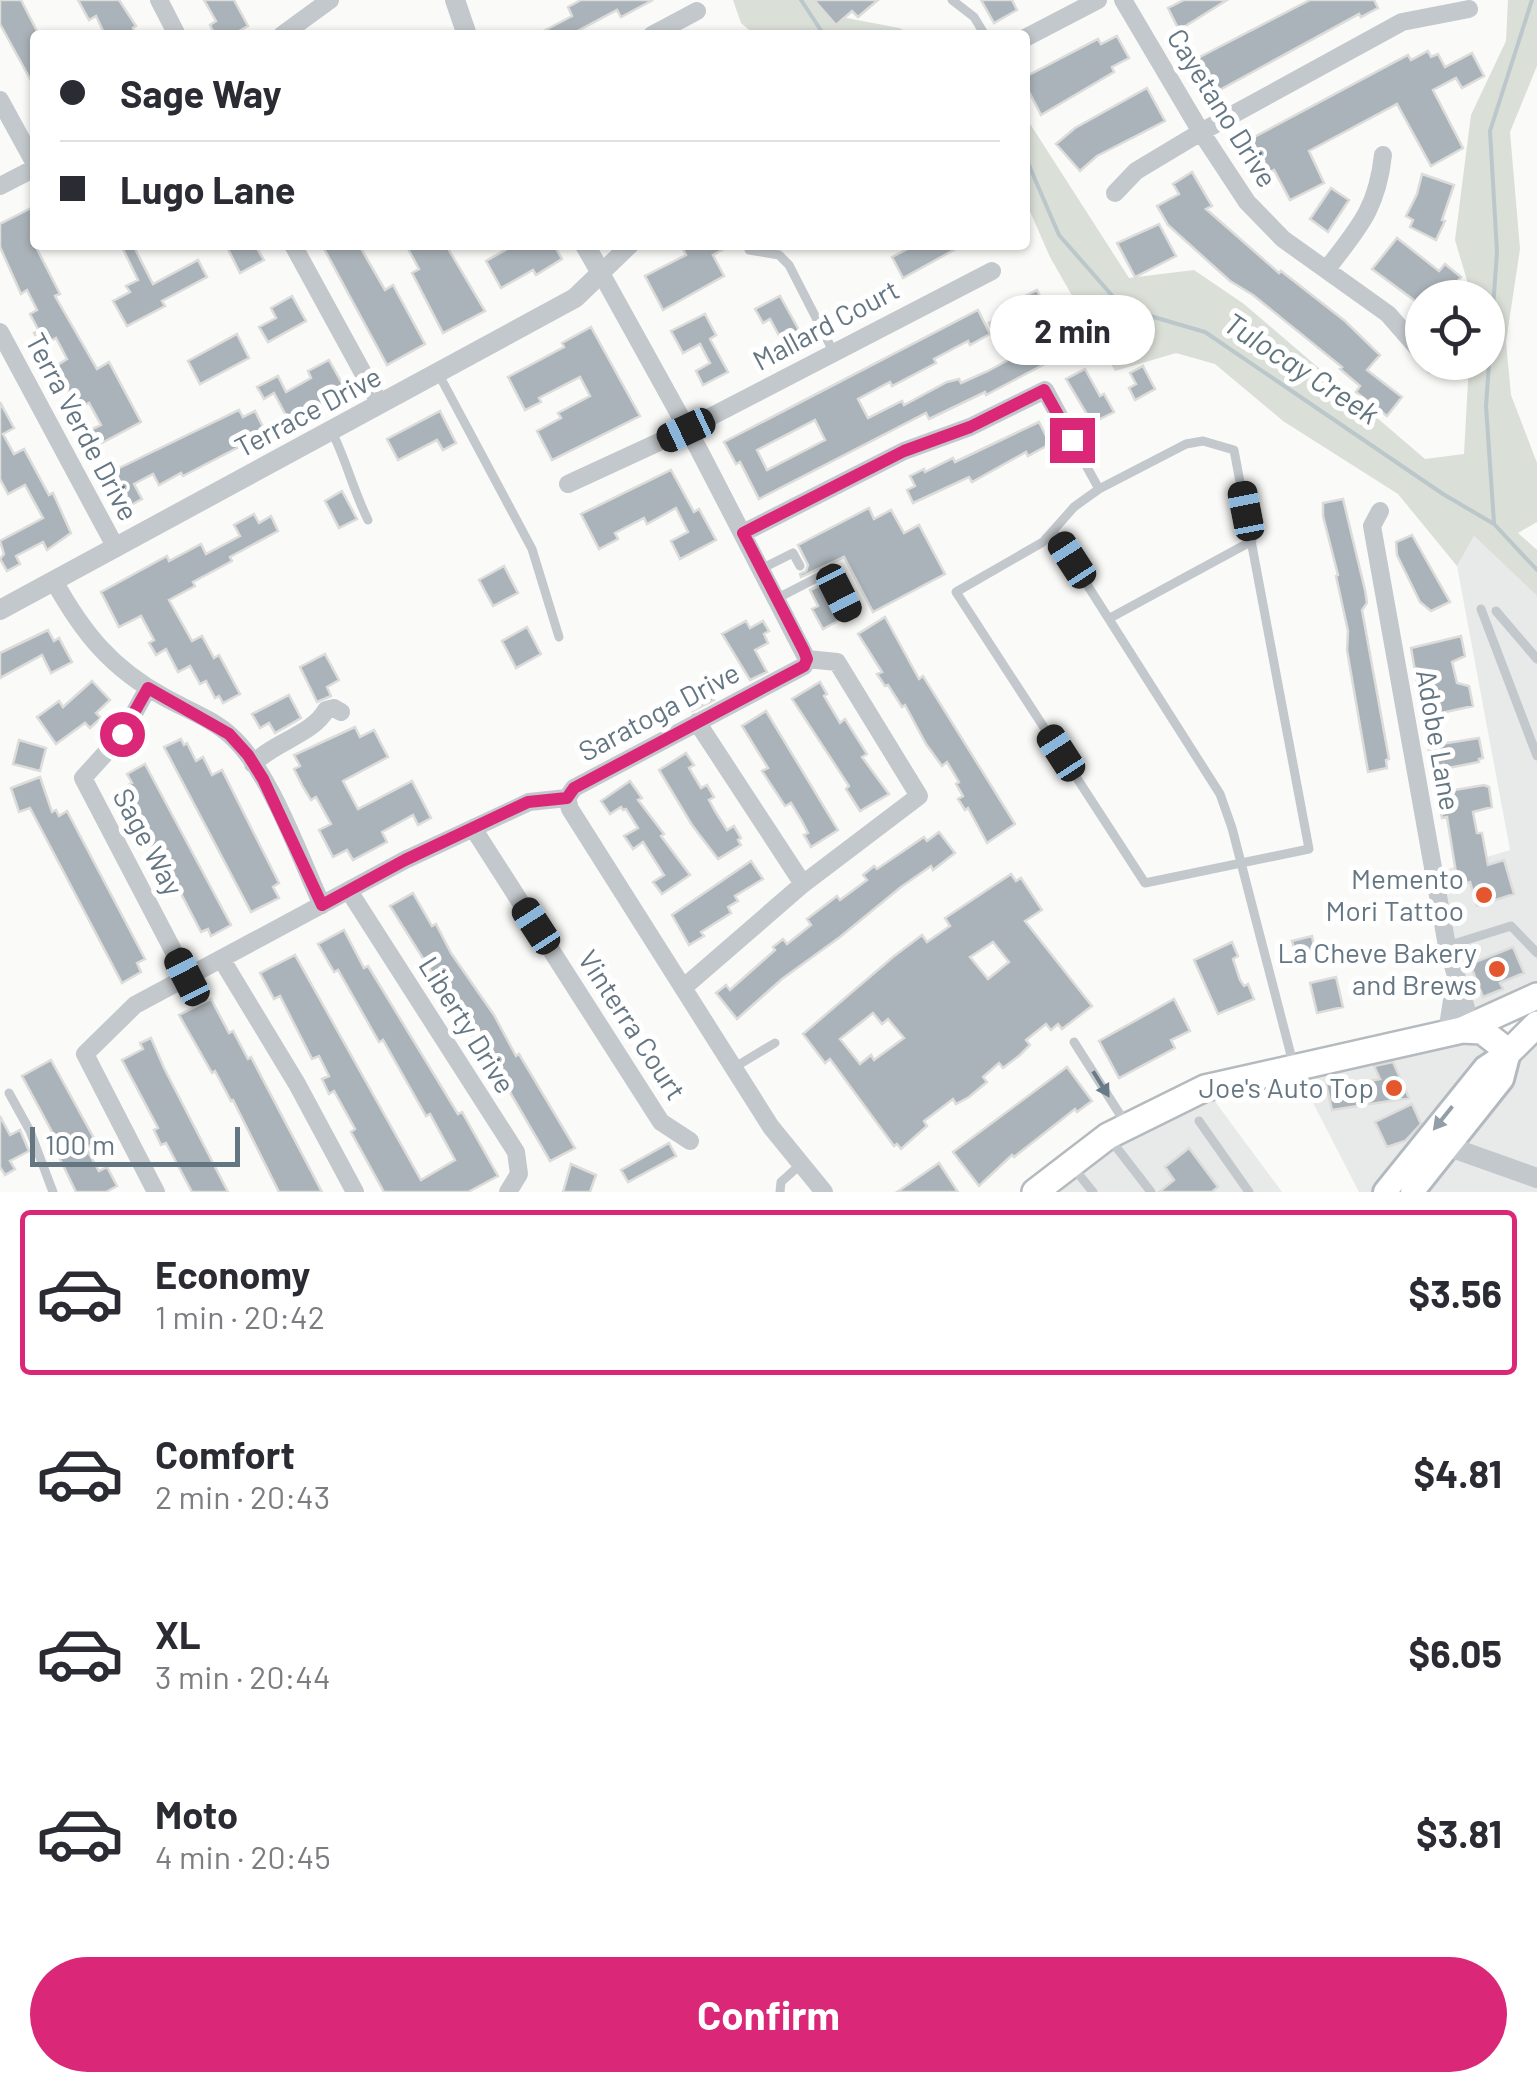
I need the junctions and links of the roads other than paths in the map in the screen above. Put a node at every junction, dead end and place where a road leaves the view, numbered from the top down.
1 (158, 0) edge
2 (330, 0) edge
3 (454, 0) edge
4 (952, 0) edge
5 (1098, 0) edge
6 (1123, 0) edge
7 (1469, 9) dead end
8 (697, 11) dead end
9 (175, 30) edge
10 (289, 30) edge
11 (465, 30) edge
12 (661, 30) edge
13 (982, 30) edge
14 (1030, 35) edge
15 (0, 100) edge
16 (1200, 132) junction
17 (1383, 154) dead end
18 (30, 157) edge
19 (30, 169) edge
20 (0, 186) edge
21 (1115, 194) dead end
22 (297, 250) edge
23 (588, 250) edge
24 (625, 250) edge
25 (748, 250) dead end
26 (1328, 268) junction
27 (992, 270) dead end
28 (601, 272) junction
29 (0, 332) edge
30 (1405, 333) edge
31 (834, 353) junction
32 (438, 373) junction
33 (380, 404) junction
34 (331, 430) junction
35 (686, 430) junction
36 (1072, 440) joint
37 (568, 484) dead end
38 (1099, 489) junction
39 (1380, 511) dead end
40 (368, 520) dead end
41 (1054, 530) junction
42 (743, 533) junction
43 (1252, 541) junction
44 (116, 548) junction
45 (800, 566) dead end
46 (761, 568) junction
47 (54, 582) junction
48 (776, 599) junction
49 (1481, 609) dead end
50 (0, 610) edge
51 (1496, 610) dead end
52 (850, 614) dead end
53 (1110, 618) junction
54 (558, 637) dead end
55 (807, 659) junction
56 (1537, 659) edge
57 (148, 688) junction
58 (341, 712) dead end
59 (697, 722) junction
60 (1537, 756) edge
61 (253, 764) junction
62 (567, 798) junction
63 (473, 828) junction
64 (1240, 864) junction
65 (803, 884) junction
66 (349, 891) junction
67 (322, 905) junction
68 (1447, 946) junction
69 (1537, 952) edge
70 (222, 960) junction
71 (187, 977) junction
72 (683, 988) junction
73 (1537, 996) edge
74 (1537, 1024) edge
75 (1455, 1031) junction
76 (1074, 1042) dead end
77 (776, 1043) dead end
78 (1509, 1052) junction
79 (1294, 1066) junction
80 (734, 1068) junction
81 (9, 1093) dead end
82 (1199, 1122) dead end
83 (1117, 1131) junction
84 (690, 1141) dead end
85 (1447, 1146) junction
86 (801, 1164) junction
87 (1070, 1164) junction
88 (1537, 1178) edge
89 (53, 1192) edge
90 (156, 1192) edge
91 (355, 1192) edge
92 (508, 1192) edge
93 (780, 1192) edge
94 (824, 1192) edge
95 (1035, 1192) edge
96 (1094, 1192) edge
97 (1151, 1192) edge
98 (1249, 1192) edge
99 (1385, 1192) edge
100 (1412, 1192) edge

1 - 9 street
2 - 10 street
3 - 11 street
4 - 13 lane
5 - 14 street
6 - 16 street, Cayetano Drive
7 - 16 street
8 - 12 street
15 - 18 street
16 - 21 street
16 - 26 street, Cayetano Drive
17 - 26 street
19 - 20 street
22 - 33 street
23 - 28 street
24 - 28 street, Terrace Drive
25 - 31 lane
26 - 30 street, Cayetano Drive
27 - 31 street, Mallard Court
28 - 32 street, Terrace Drive
28 - 35 street
29 - 44 street, Terra Verde Drive
31 - 35 street, Mallard Court
32 - 33 street, Terrace Drive
32 - 54 lane
33 - 34 street, Terrace Drive
34 - 40 lane
34 - 44 street, Terrace Drive
35 - 37 street, Mallard Court
35 - 42 street
36 - 38 lane
36 - 42 street
38 - 41 lane
38 - 43 lane
39 - 68 street, Adobe Lane
41 - 53 lane
41 - 64 lane
42 - 46 street
43 - 53 lane
43 - 64 lane
44 - 47 street, Terrace Drive
45 - 46 lane
46 - 48 street
47 - 50 street, Terrace Drive
47 - 57 street
48 - 52 lane
48 - 55 street
49 - 60 lane
51 - 56 lane
53 - 64 lane
55 - 59 street, Saratoga Drive
55 - 65 street
57 - 61 street
57 - 71 street, Sage Way
58 - 61 street
59 - 62 street, Saratoga Drive
59 - 65 street
61 - 67 street
62 - 63 street
62 - 72 street, Saratoga Drive
63 - 66 street
63 - 84 street, Vinterra Court
64 - 79 lane
65 - 72 street
66 - 67 street
66 - 92 street, Liberty Drive
67 - 70 street
68 - 69 lane
68 - 75 street, Adobe Lane
70 - 71 street
70 - 91 street
71 - 90 street
72 - 80 street, Saratoga Drive
73 - 75 main road
74 - 78 main road
75 - 78 main road
75 - 79 main road
76 -> 83 lane
77 - 80 lane
78 - 85 main road
78 -> 99 main road
79 - 83 main road
80 - 86 street, Saratoga Drive
81 - 89 lane
82 - 98 lane
83 - 87 main road
83 - 97 lane
85 - 88 street
85 - 100 main road
86 - 93 lane
86 - 94 street, Saratoga Drive
87 - 95 main road
87 - 96 lane

